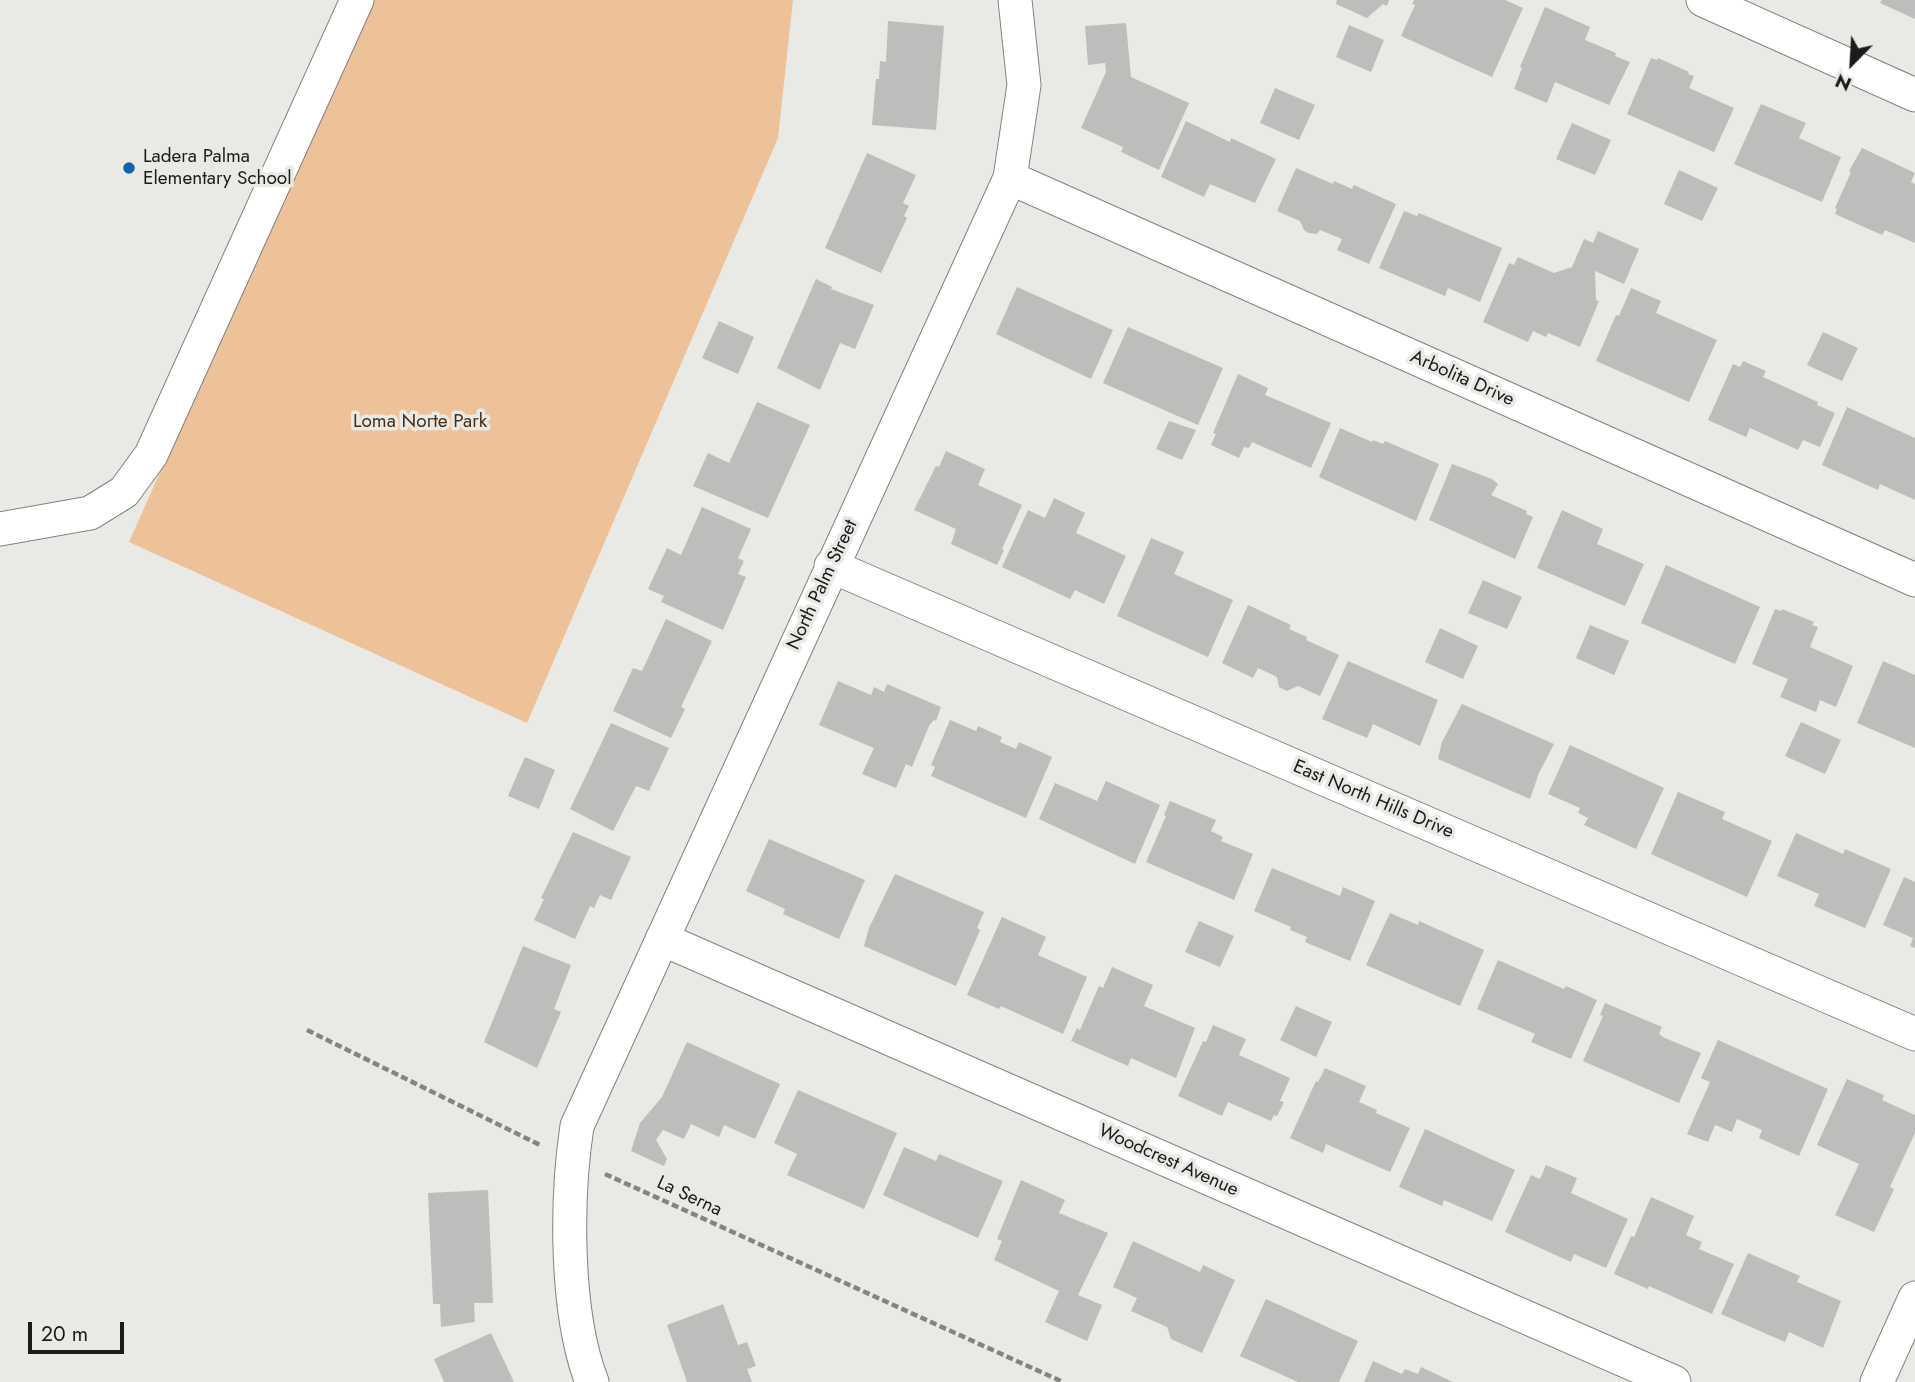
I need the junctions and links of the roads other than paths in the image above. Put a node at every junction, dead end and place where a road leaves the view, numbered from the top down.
1 (357, 0) edge
2 (1015, 0) edge
3 (1703, 0) edge
4 (1915, 95) edge
5 (1010, 178) junction
6 (0, 530) edge
7 (831, 566) junction
8 (1915, 580) edge
9 (662, 939) junction
10 (1915, 1034) edge
11 (1915, 1298) edge
12 (592, 1382) edge
13 (1674, 1382) edge
14 (1877, 1382) edge

1 - 6 street
2 - 5 street, North Palm Street
3 - 4 street
5 - 7 street, North Palm Street
5 - 8 street, Arbolita Drive
7 - 9 street, North Palm Street
7 - 10 street, East North Hills Drive
9 - 12 street, North Palm Street
9 - 13 street, Woodcrest Avenue
11 - 14 street

